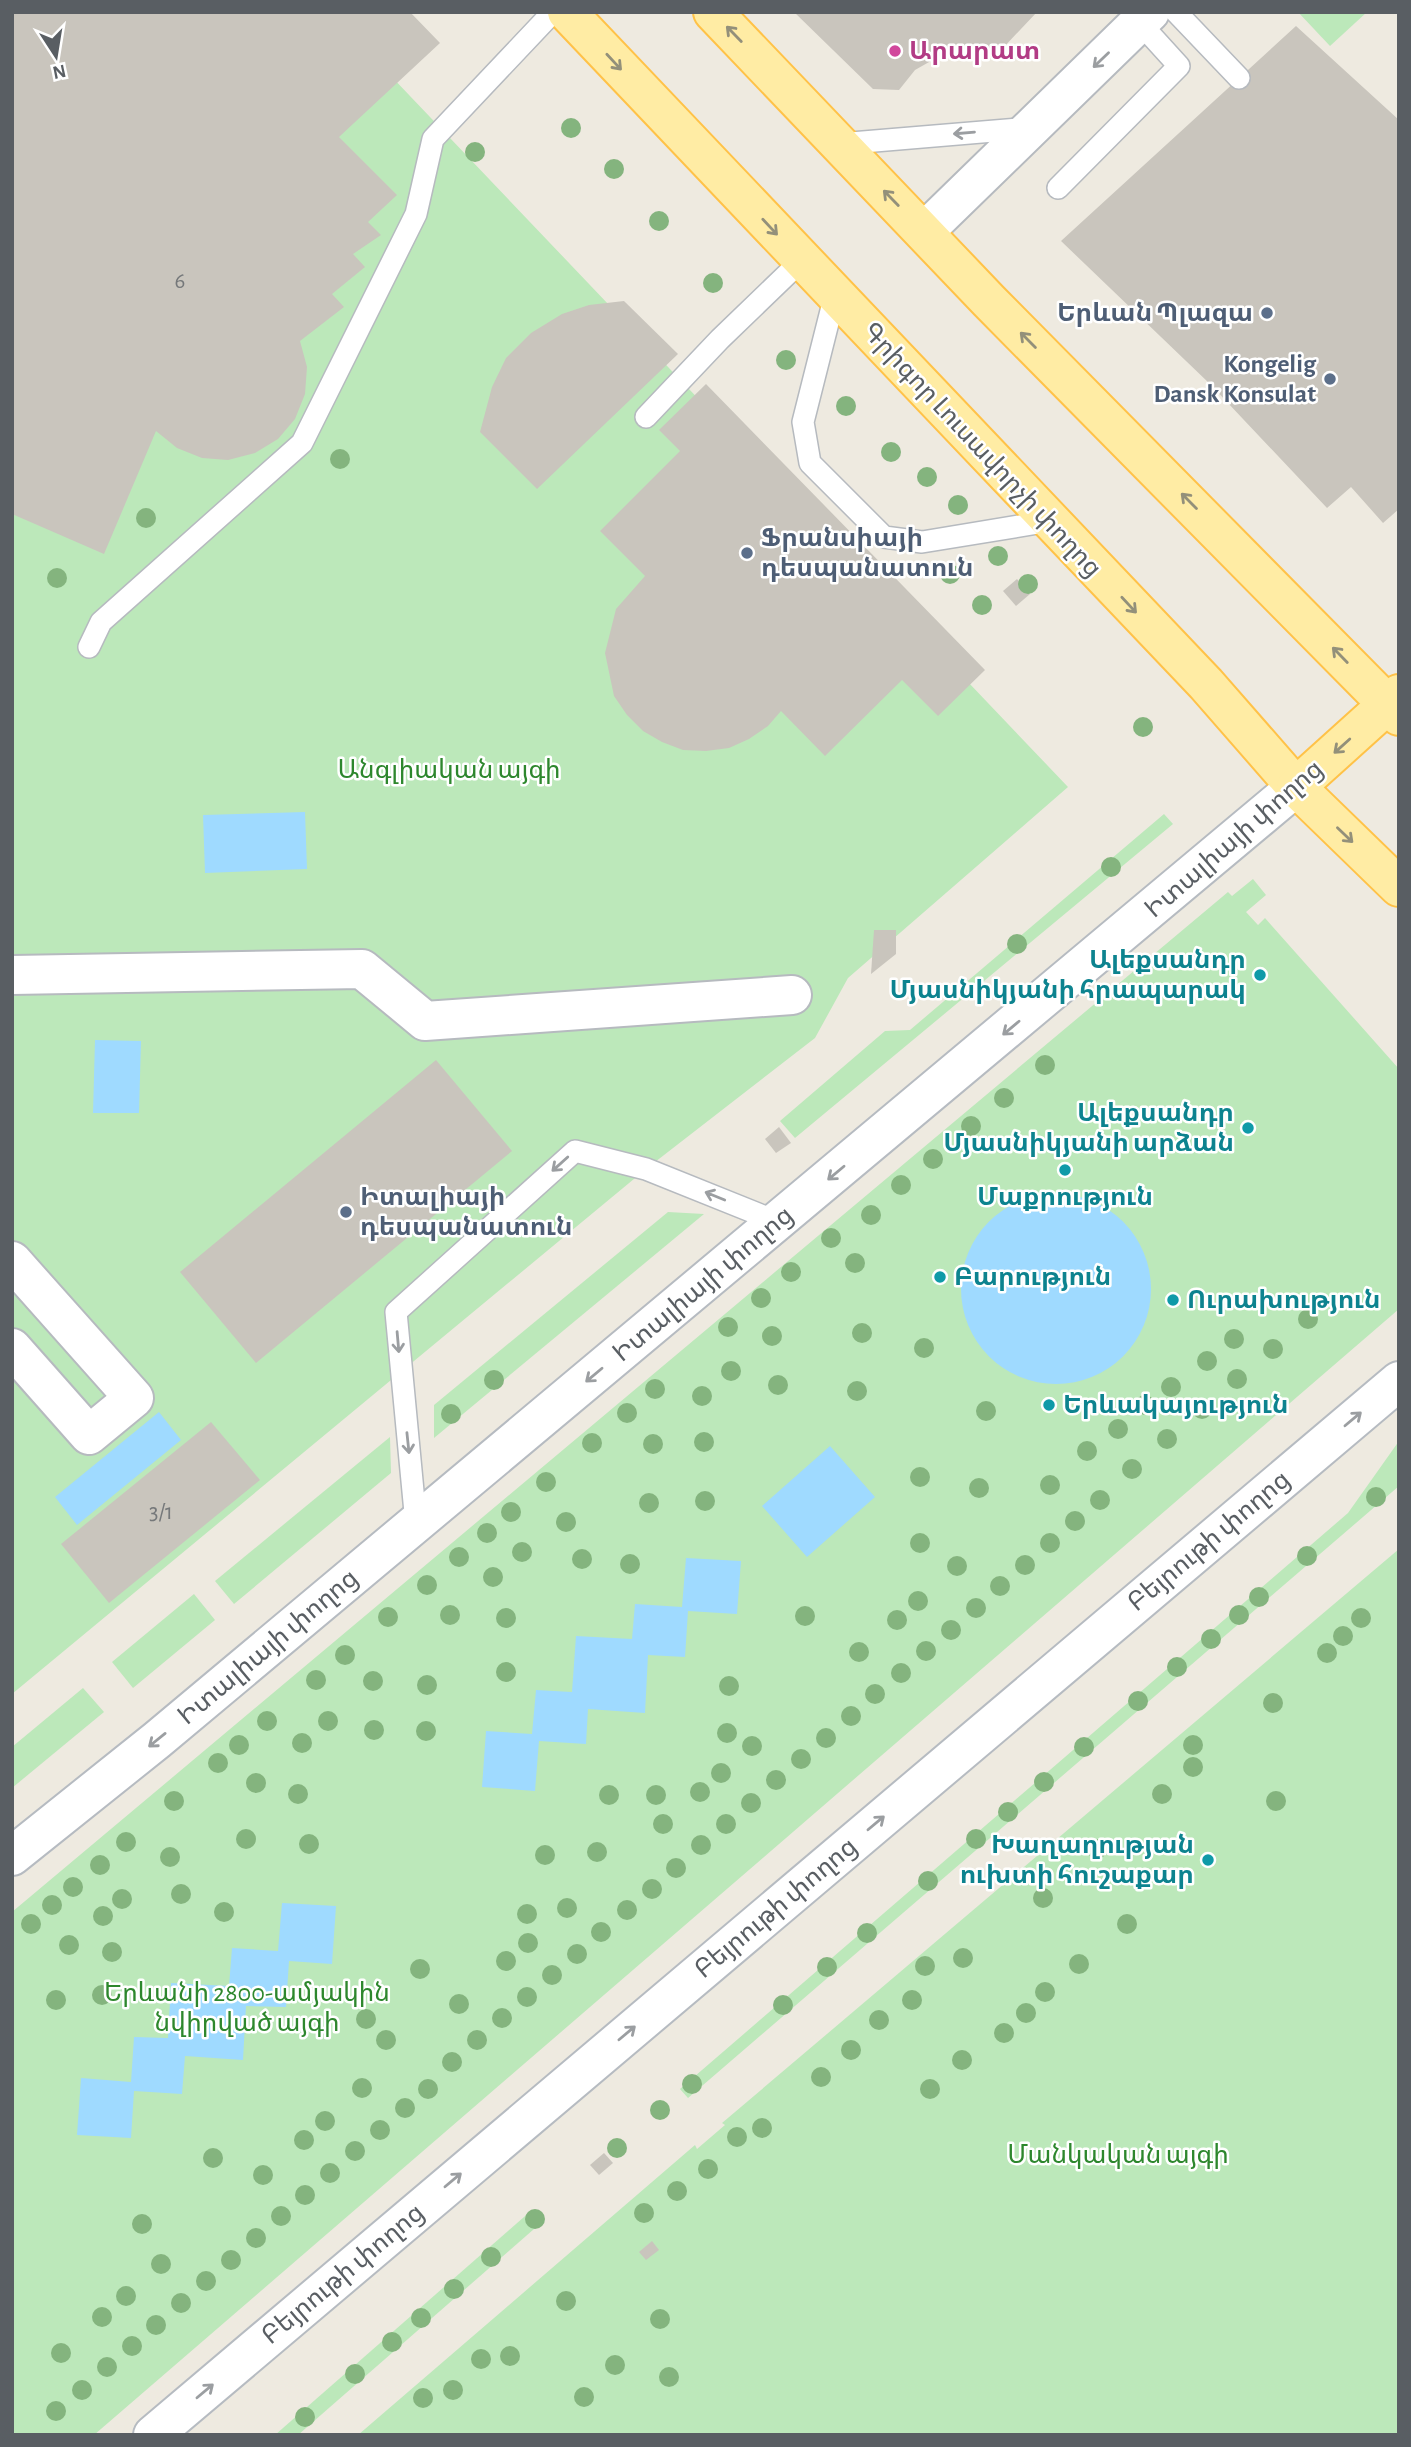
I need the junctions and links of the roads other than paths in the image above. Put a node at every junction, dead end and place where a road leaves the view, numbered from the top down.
1 (553, 12) edge
2 (567, 12) edge
3 (713, 12) edge
4 (1176, 12) edge
5 (1145, 17) edge
6 (1240, 78) dead end
7 (1032, 127) junction
8 (839, 144) junction
9 (1058, 188) dead end
10 (924, 232) junction
11 (802, 260) junction
12 (835, 295) junction
13 (646, 417) dead end
14 (1050, 521) junction
15 (89, 647) dead end
16 (1395, 705) edge
17 (1296, 787) junction
18 (1399, 887) edge
19 (12, 975) edge
20 (792, 995) dead end
21 (778, 1222) junction
22 (12, 1261) edge
23 (12, 1348) edge
24 (1399, 1381) edge
25 (416, 1523) junction
26 (12, 1856) edge
27 (153, 2435) edge

1 - 15 lane
2 -> 11 main road, Գրիգոր Լուսավորչի փողոց
8 -> 3 main road
4 - 6 lane
5 -> 7 main road
5 - 9 lane
7 -> 8 lane
7 - 10 main road
10 -> 8 main road
16 -> 10 main road
11 - 12 main road, Գրիգոր Լուսավորչի փողոց
11 - 13 lane
12 - 14 main road, Գրիգոր Լուսավորչի փողոց
12 - 14 lane
14 -> 17 main road, Գրիգոր Լուսավորչի փողոց
16 -> 17 main road, Իտալիայի փողոց
17 -> 18 main road, Գրիգոր Լուսավորչի փողոց
17 -> 21 main road, Իտալիայի փողոց
19 - 20 main road
21 -> 25 main road, Իտալիայի փողոց
21 -> 25 lane
22 - 23 main road
27 -> 24 main road, Բեյրութի փողոց
25 -> 26 main road, Իտալիայի փողոց

